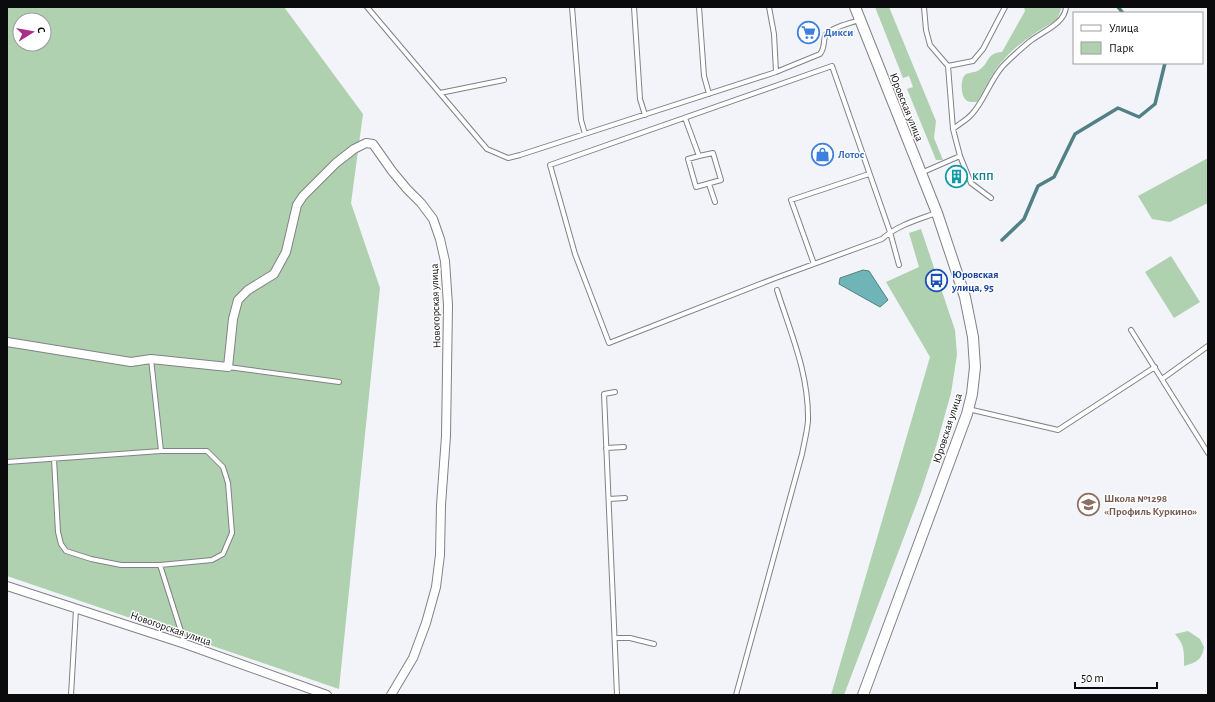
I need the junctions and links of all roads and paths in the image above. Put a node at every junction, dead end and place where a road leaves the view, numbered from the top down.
1 (367, 7) edge
2 (572, 7) edge
3 (634, 7) edge
4 (699, 7) edge
5 (769, 7) edge
6 (855, 7) edge
7 (924, 7) edge
8 (1005, 7) edge
9 (1066, 7) edge
10 (860, 20) junction
11 (948, 66) junction
12 (776, 72) junction
13 (504, 80) dead end
14 (440, 93) junction
15 (709, 94) junction
16 (645, 115) junction
17 (685, 118) junction
18 (952, 129) junction
19 (585, 134) junction
20 (699, 156) junction
21 (960, 156) junction
22 (920, 173) junction
23 (869, 174) junction
24 (709, 184) junction
25 (991, 198) dead end
26 (715, 202) dead end
27 (937, 213) junction
28 (890, 232) junction
29 (814, 264) junction
30 (899, 265) dead end
31 (777, 290) dead end
32 (1131, 330) dead end
33 (7, 342) edge
34 (1208, 346) edge
35 (151, 359) junction
36 (228, 367) junction
37 (1155, 367) junction
38 (1162, 379) junction
39 (339, 382) dead end
40 (615, 392) dead end
41 (968, 409) junction
42 (624, 447) dead end
43 (606, 448) junction
44 (161, 451) junction
45 (1208, 453) edge
46 (54, 459) junction
47 (7, 462) edge
48 (625, 498) dead end
49 (609, 499) junction
50 (160, 565) junction
51 (7, 586) edge
52 (76, 608) junction
53 (615, 638) junction
54 (185, 644) junction
55 (654, 644) dead end
56 (72, 695) edge
57 (327, 695) edge
58 (391, 695) edge
59 (617, 695) edge
60 (736, 695) edge
61 (864, 695) edge

1 - 14 lane
2 - 19 lane
3 - 16 lane
4 - 15 lane
5 - 12 lane
6 - 10 street, Юровская улица
7 - 11 lane
8 - 11 lane
9 - 18 lane
10 - 12 lane
10 - 22 street, Юровская улица
11 - 18 lane
12 - 15 lane
13 - 14 lane
14 - 19 lane
15 - 16 lane
16 - 19 lane
17 - 20 lane
17 - 23 lane
17 - 29 lane
18 - 21 lane
20 - 24 lane
20 - 24 lane
21 - 22 lane
21 - 25 lane
22 - 27 street, Юровская улица
23 - 28 lane
23 - 29 lane
24 - 26 lane
27 - 28 lane
27 - 41 street, Юровская улица
28 - 29 lane
28 - 30 lane
31 - 60 lane
32 - 37 lane
33 - 35 street
34 - 38 lane
35 - 36 street
35 - 44 lane
36 - 39 lane
36 - 58 street, Новогорская улица
37 - 38 lane
37 - 41 lane
38 - 45 lane
40 - 43 lane
41 - 61 street, Юровская улица
42 - 43 lane
43 - 49 lane
44 - 46 lane
44 - 50 lane
46 - 47 lane
46 - 50 lane
48 - 49 lane
49 - 53 lane
50 - 54 lane
51 - 52 street, Новогорская улица
52 - 54 street, Новогорская улица
52 - 56 lane
53 - 55 lane
53 - 59 lane
54 - 57 street, Новогорская улица

